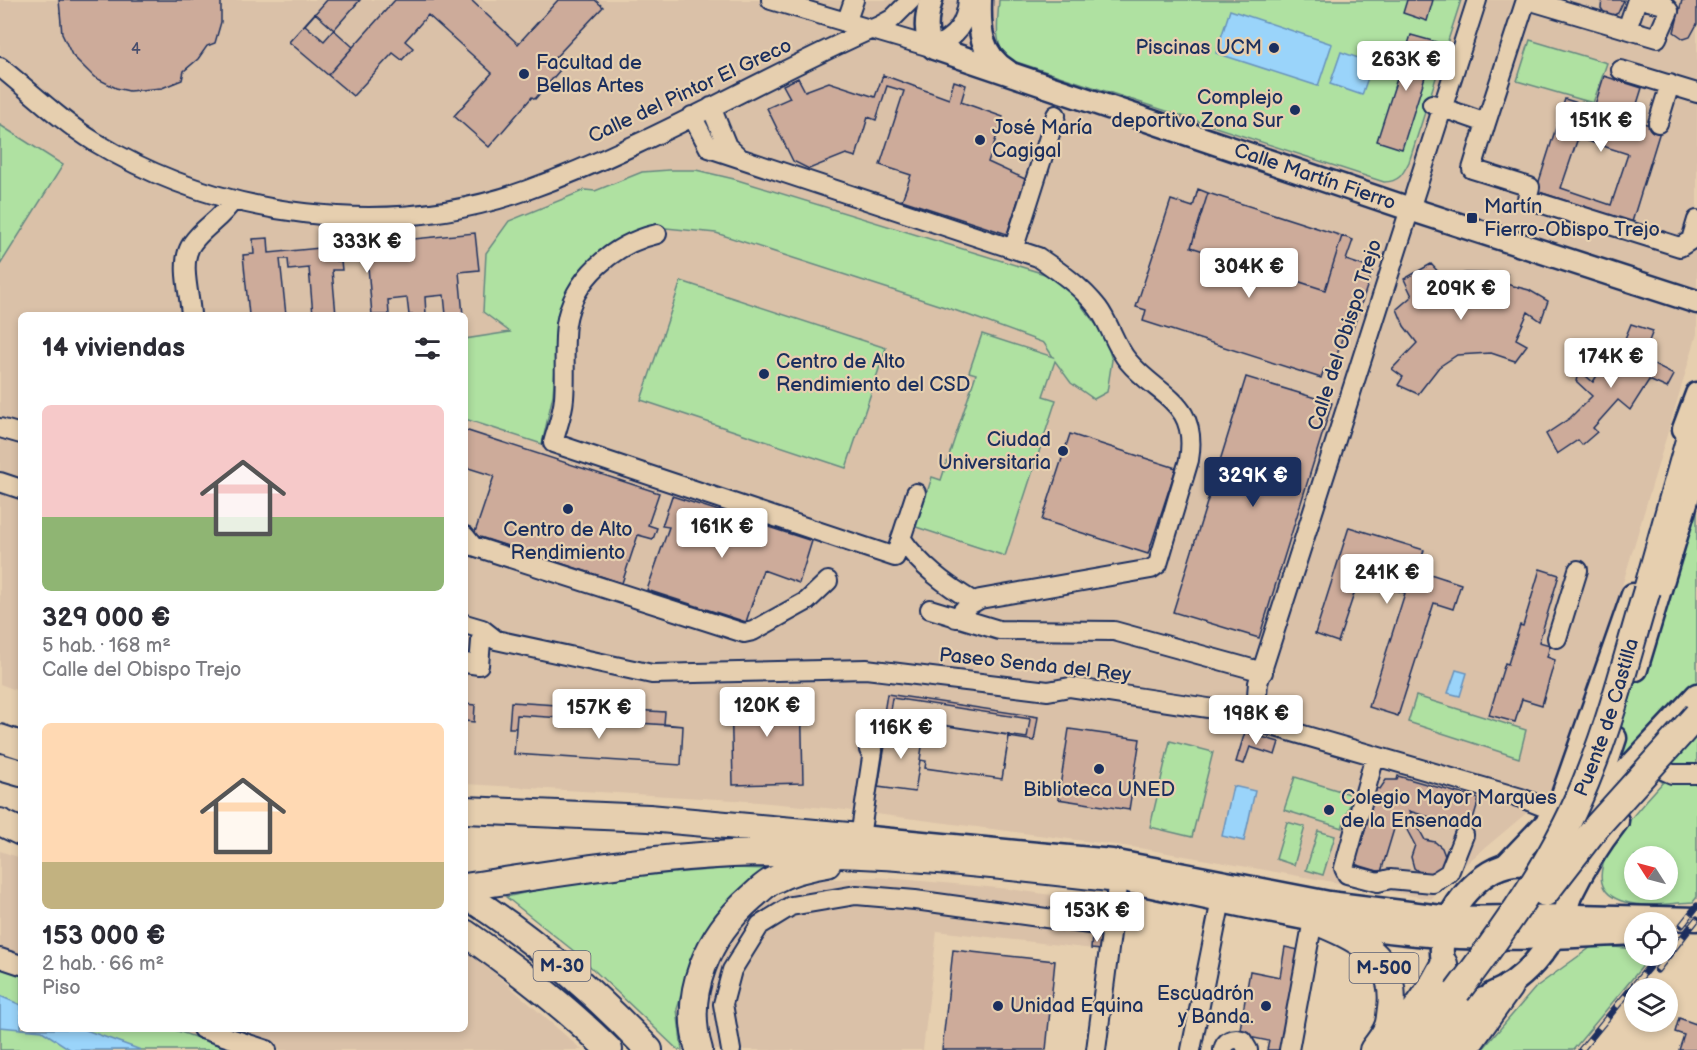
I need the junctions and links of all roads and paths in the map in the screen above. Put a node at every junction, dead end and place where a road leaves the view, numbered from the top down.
1 (771, 0) edge
2 (854, 0) edge
3 (911, 0) edge
4 (931, 0) edge
5 (968, 0) edge
6 (980, 0) edge
7 (1477, 0) edge
8 (1527, 0) edge
9 (1637, 0) edge
10 (1645, 0) edge
11 (839, 21) junction
12 (1627, 29) junction
13 (870, 30) junction
14 (834, 48) junction
15 (934, 48) junction
16 (0, 67) edge
17 (1621, 70) dead end
18 (1021, 79) junction
19 (1670, 84) junction
20 (1697, 93) edge
21 (1436, 106) junction
22 (711, 107) junction
23 (1056, 115) dead end
24 (692, 116) junction
25 (1486, 123) junction
26 (1658, 123) dead end
27 (742, 160) junction
28 (233, 200) junction
29 (1410, 210) junction
30 (1697, 220) edge
31 (657, 234) dead end
32 (1014, 247) junction
33 (1697, 302) edge
34 (191, 312) edge
35 (1697, 394) edge
36 (1697, 412) edge
37 (0, 428) edge
38 (18, 433) edge
39 (1697, 466) edge
40 (0, 482) edge
41 (18, 488) edge
42 (916, 493) dead end
43 (901, 538) junction
44 (468, 540) edge
45 (1578, 570) dead end
46 (828, 580) dead end
47 (974, 602) junction
48 (930, 609) dead end
49 (956, 618) junction
50 (481, 631) edge
51 (1557, 638) dead end
52 (468, 663) edge
53 (1260, 678) junction
54 (1697, 695) edge
55 (1231, 712) junction
56 (1697, 715) edge
57 (1271, 724) junction
58 (873, 727) dead end
59 (1697, 732) edge
60 (0, 738) edge
61 (18, 744) edge
62 (1376, 756) junction
63 (0, 767) edge
64 (1663, 770) junction
65 (18, 772) edge
66 (1697, 774) edge
67 (1601, 791) junction
68 (468, 810) edge
69 (1557, 812) junction
70 (0, 822) edge
71 (18, 831) edge
72 (1464, 835) dead end
73 (860, 837) junction
74 (1586, 854) junction
75 (932, 861) junction
76 (1507, 864) junction
77 (1581, 876) junction
78 (1118, 879) junction
79 (468, 886) edge
80 (468, 897) edge
81 (1221, 900) junction
82 (1567, 907) junction
83 (1697, 919) edge
84 (1313, 920) junction
85 (1111, 927) junction
86 (1446, 927) junction
87 (1697, 928) edge
88 (1678, 930) edge
89 (1624, 934) edge
90 (468, 935) edge
91 (1552, 938) junction
92 (0, 958) edge
93 (1444, 963) junction
94 (18, 964) edge
95 (1499, 991) junction
96 (1457, 992) junction
97 (211, 1032) edge
98 (1417, 1046) edge
99 (1192, 1048) edge
100 (267, 1050) edge
101 (609, 1050) edge
102 (649, 1050) edge
103 (699, 1050) edge
104 (731, 1050) edge
105 (1096, 1050) edge
106 (1218, 1050) edge
107 (1223, 1050) edge
108 (1248, 1050) edge
109 (1289, 1050) edge
110 (1373, 1050) edge
111 (1384, 1050) edge
112 (1464, 1050) edge

1 - 11 street
2 - 11 street
3 - 13 street, Calle del Pintor El Greco
4 - 15 main road
5 - 15 street
6 - 18 main road
7 - 21 street, Calle del Obispo Trejo
8 - 12 street
8 - 25 street
9 - 12 street
10 - 12 street
11 - 13 street
11 - 14 street
13 - 14 street, Calle del Pintor El Greco
13 - 15 street
14 - 22 street, Calle del Pintor El Greco
15 - 18 main road, Calle Martín Fierro
16 - 28 street, Calle del Pintor El Greco
17 - 19 street
18 - 29 main road, Calle Martín Fierro
19 - 20 street
19 - 26 street
21 - 25 street
21 - 29 street, Calle del Obispo Trejo
22 - 24 street, Calle del Pintor El Greco
22 - 27 street
23 - 32 street
24 - 27 street
24 - 28 street, Calle del Pintor El Greco
25 - 30 street
27 - 32 street
28 - 34 street
29 - 33 main road, Calle Martín Fierro
29 - 53 street, Calle del Obispo Trejo
31 - 43 street
32 - 47 street
35 - 69 main road
36 - 96 highway, Puente de Castilla, bridge
37 - 38 street
39 - 67 main road
40 - 41 street
42 - 43 street
43 - 47 street
44 - 46 street
45 - 51 street
47 - 49 street
48 - 49 street
49 - 53 street
50 - 52 street
50 - 55 street, Paseo Senda del Rey
53 - 55 street, Calle del Obispo Trejo
53 - 57 street, Calle del Obispo Trejo
54 - 67 main road
55 - 57 street, Paseo Senda del Rey
56 - 96 highway, bridge
57 - 62 street, Paseo Senda del Rey
58 - 73 street
59 - 64 main road
60 - 61 highway
62 - 69 street, Paseo Senda del Rey
62 - 72 street
63 - 65 highway
64 - 66 street
64 - 77 main road
67 - 69 main road
67 - 74 main road
68 - 73 highway
69 - 74 street, Paseo Senda del Rey
69 - 76 main road
70 - 71 highway
73 - 86 main road
74 - 77 main road
75 - 78 highway
75 - 79 highway
75 - 103 highway
76 - 82 main road
76 - 86 main road
77 - 82 main road
78 - 81 main road
78 - 85 street
80 - 102 highway, M-30
81 - 84 main road
81 - 99 street
82 - 83 main road
82 - 86 main road
82 - 91 main road
84 - 86 main road
84 - 109 street
84 - 110 highway, M-500
85 - 104 street
85 - 105 street
86 - 91 main road
86 - 93 main road
87 - 88 main road
89 - 91 main road
90 - 101 highway, M-30
91 - 95 main road
92 - 94 street
93 - 95 main road
93 - 111 highway, M-500
95 - 98 highway
95 - 112 highway
96 - 98 highway
97 - 100 street
99 - 106 street
107 - 108 street

